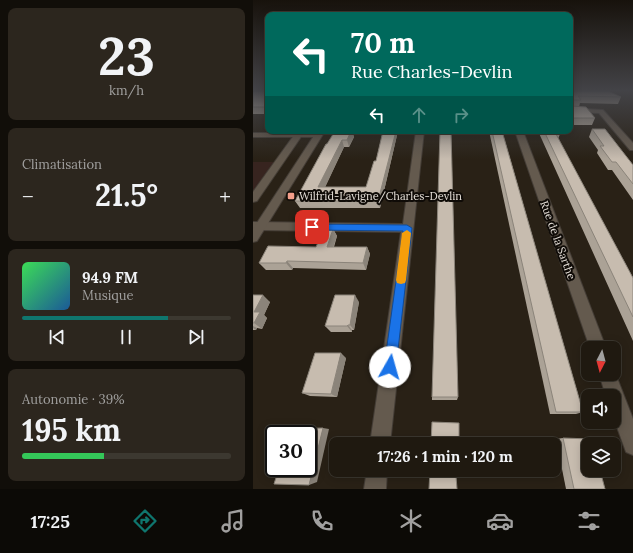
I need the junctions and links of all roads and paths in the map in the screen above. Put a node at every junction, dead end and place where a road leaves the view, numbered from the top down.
1 (604, 114) edge
2 (276, 134) edge
3 (298, 134) edge
4 (319, 134) edge
5 (420, 134) edge
6 (520, 134) edge
7 (253, 135) edge
8 (633, 148) edge
9 (253, 199) edge
10 (257, 226) edge
11 (407, 228) junction
12 (253, 238) edge
13 (595, 341) edge
14 (610, 381) edge
15 (381, 437) edge
16 (633, 445) edge
17 (376, 477) edge
18 (375, 489) edge

1 - 8 street
2 - 7 street
3 - 9 street
4 - 10 street
5 - 11 street
6 - 13 street, Rue de la Sarthe
10 - 11 street
10 - 12 street
11 - 15 street
14 - 16 street
17 - 18 street

